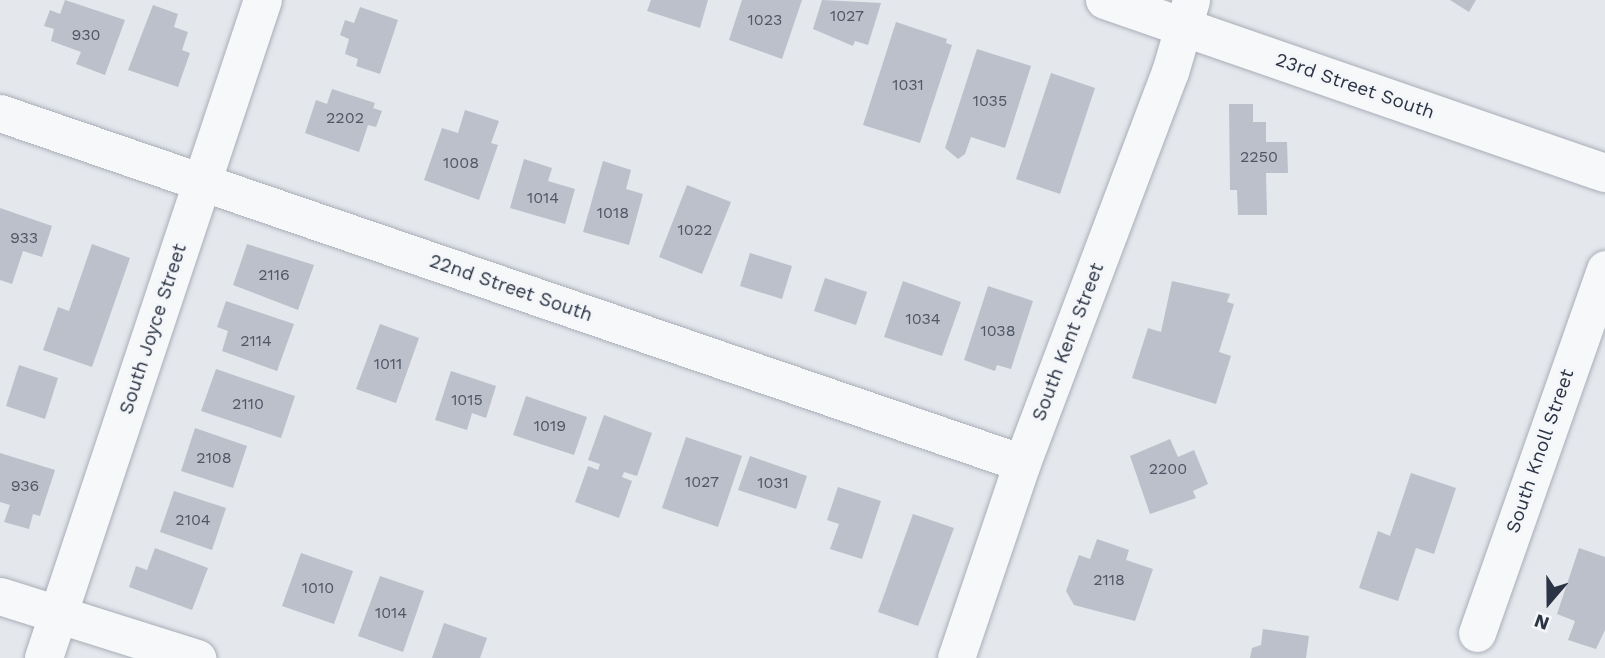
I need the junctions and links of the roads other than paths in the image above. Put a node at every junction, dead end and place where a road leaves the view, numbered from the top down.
1 (263, 0) edge
2 (1105, 0) edge
3 (1188, 14) edge
4 (0, 113) edge
5 (1605, 173) edge
6 (201, 182) junction
7 (1605, 270) edge
8 (1023, 463) junction
9 (0, 596) edge
10 (61, 614) junction
11 (1477, 633) dead end
12 (44, 658) edge
13 (197, 658) edge
14 (956, 658) edge

1 - 6 street, South Joyce Street
2 - 3 street, 23rd Street South
3 - 5 street, 23rd Street South
3 - 8 street, South Kent Street
4 - 6 street, 22nd Street South
6 - 8 street, 22nd Street South
6 - 10 street, South Joyce Street
7 - 11 street, South Knoll Street
8 - 14 street, South Kent Street
9 - 10 street
10 - 12 street, South Joyce Street
10 - 13 street

